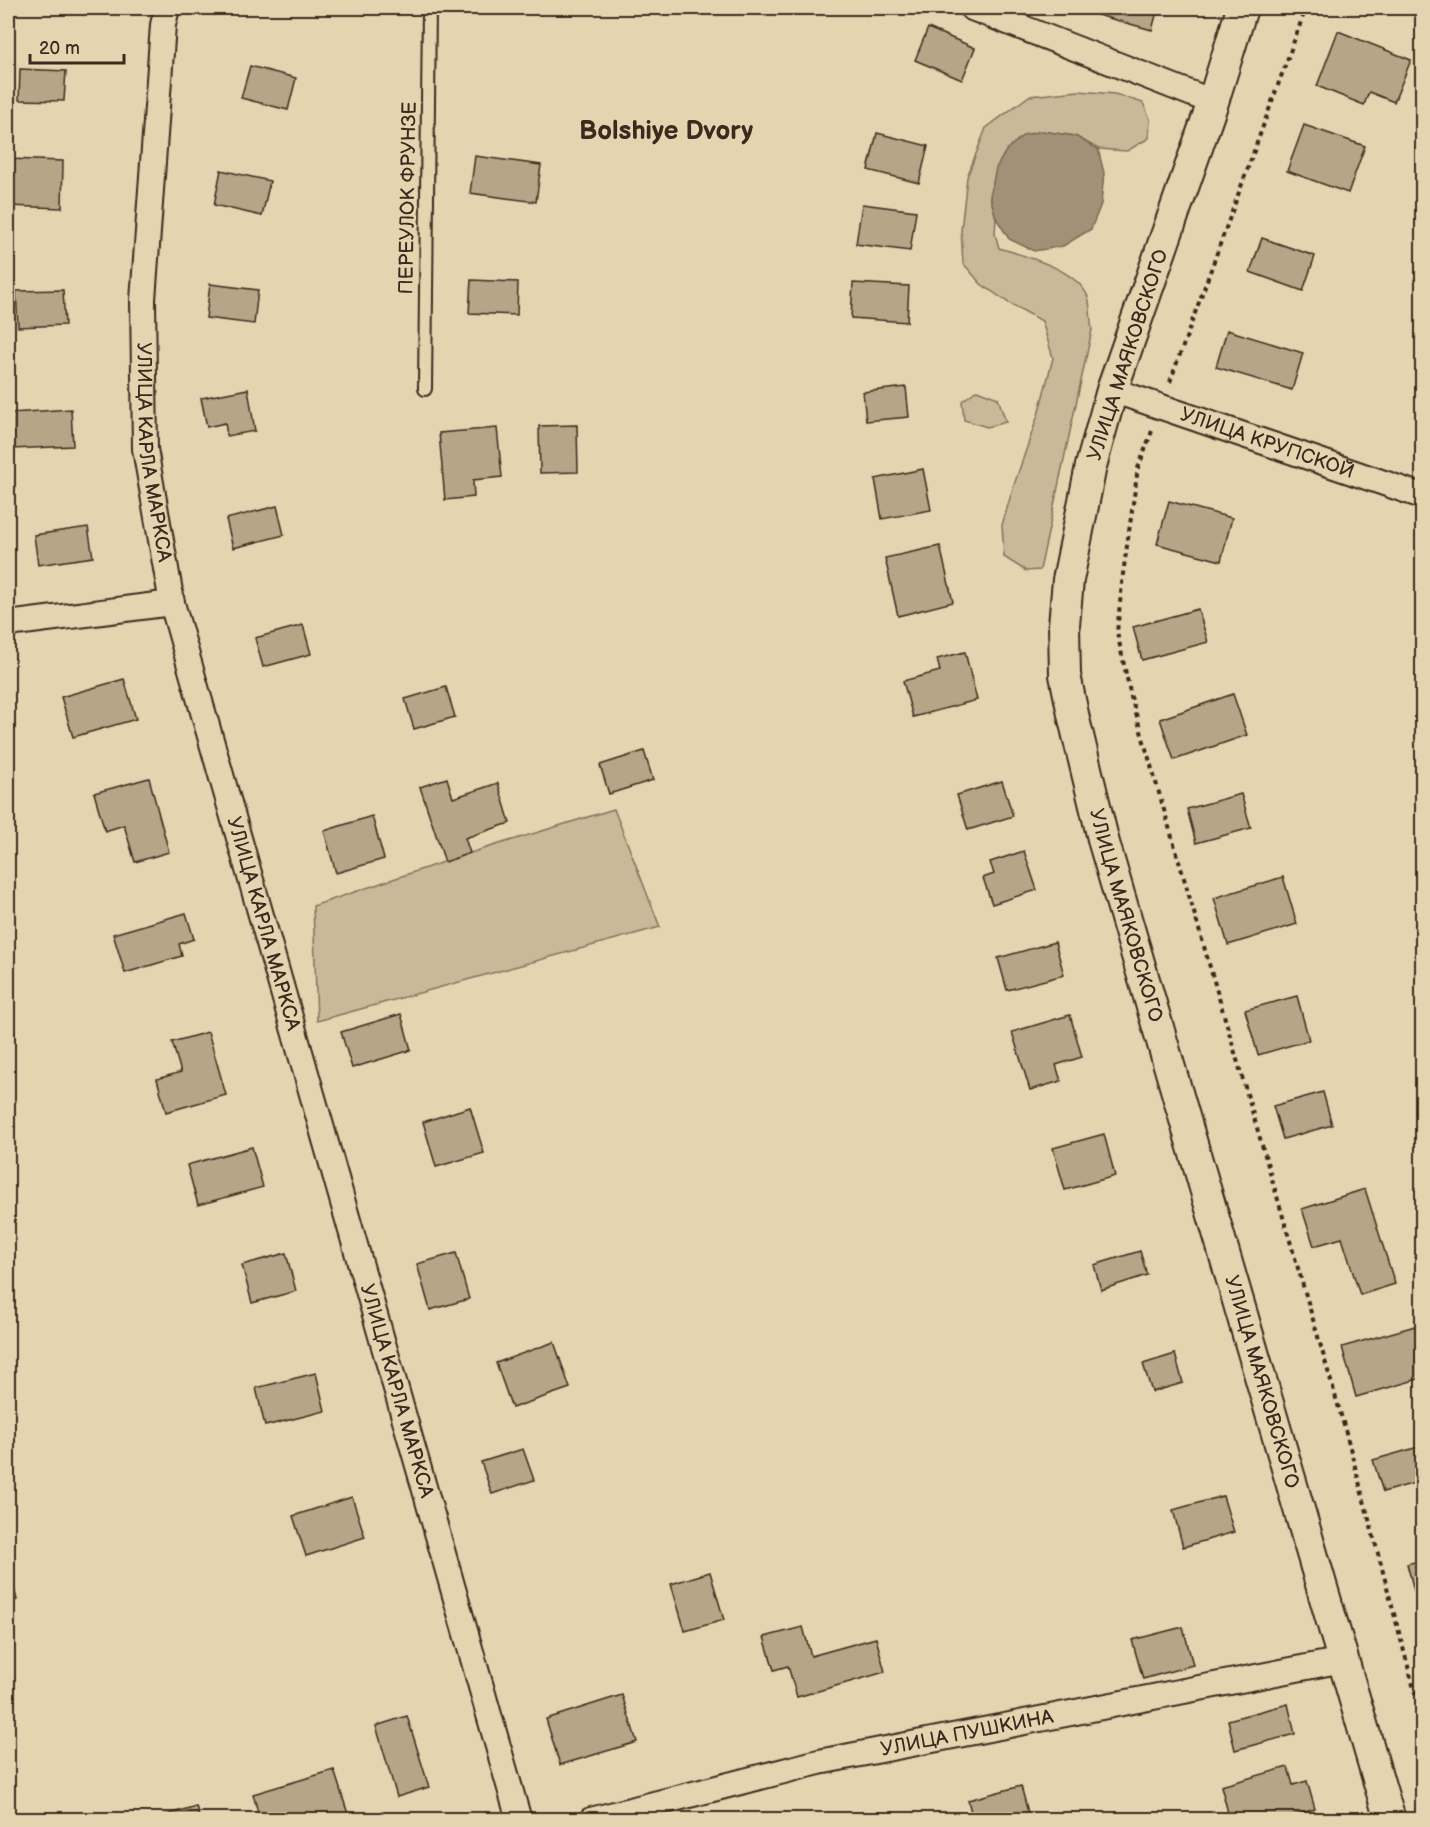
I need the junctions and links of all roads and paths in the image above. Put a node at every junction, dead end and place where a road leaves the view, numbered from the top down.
1 (167, 8) edge
2 (429, 8) edge
3 (972, 8) edge
4 (1242, 8) edge
5 (1306, 8) edge
6 (1213, 102) junction
7 (425, 389) dead end
8 (1112, 390) junction
9 (1160, 407) junction
10 (1422, 496) edge
11 (172, 603) junction
12 (8, 624) edge
13 (1343, 1660) junction
14 (1422, 1719) edge
15 (519, 1820) edge
16 (591, 1820) edge
17 (1390, 1820) edge

1 - 11 street, УЛИЦА КАРЛА МАРКСА
2 - 7 lane, ПЕРЕУЛОК ФРУНЗЕ
3 - 6 street
4 - 6 street, УЛИЦА МАЯКОВСКОГО
5 - 9 path
6 - 8 street, УЛИЦА МАЯКОВСКОГО
8 - 9 street, УЛИЦА КРУПСКОЙ
8 - 13 street, УЛИЦА МАЯКОВСКОГО
9 - 10 street, УЛИЦА КРУПСКОЙ
9 - 14 path
11 - 12 street
11 - 15 street, УЛИЦА КАРЛА МАРКСА
13 - 16 street, УЛИЦА ПУШКИНА
13 - 17 street, УЛИЦА МАЯКОВСКОГО

